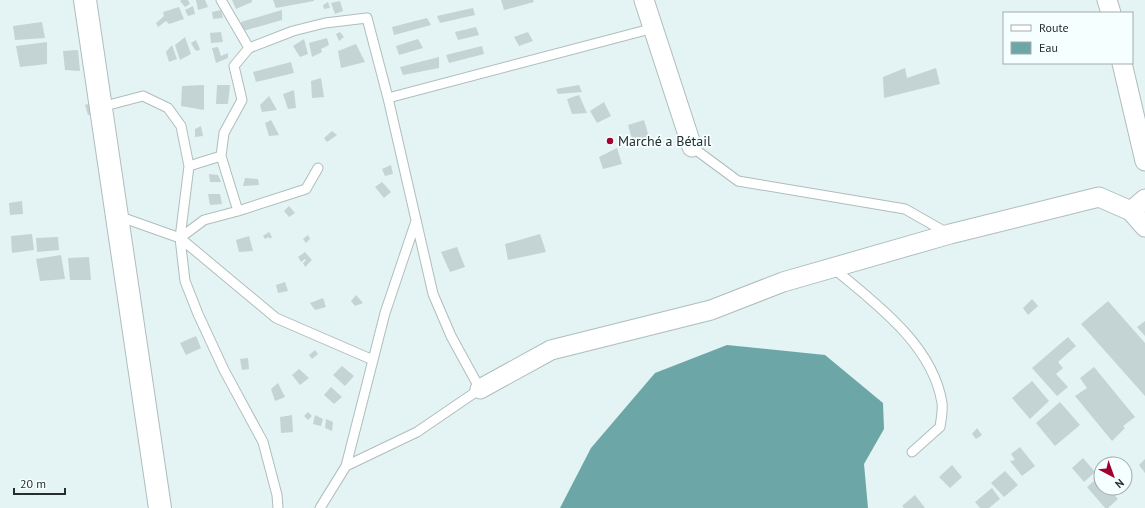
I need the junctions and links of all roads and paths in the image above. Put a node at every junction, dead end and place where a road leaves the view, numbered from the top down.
1 (85, 0) edge
2 (221, 0) edge
3 (644, 0) edge
4 (1108, 0) edge
5 (1110, 12) edge
6 (654, 28) junction
7 (249, 48) junction
8 (1122, 64) edge
9 (388, 98) junction
10 (101, 107) junction
11 (692, 147) joint
12 (221, 156) junction
13 (1145, 161) edge
14 (189, 166) junction
15 (318, 168) dead end
16 (1138, 205) edge
17 (238, 211) junction
18 (116, 215) junction
19 (416, 220) junction
20 (1145, 227) edge
21 (950, 234) junction
22 (180, 238) junction
23 (833, 268) junction
24 (373, 360) junction
25 (480, 390) junction
26 (912, 452) dead end
27 (346, 466) junction
28 (160, 508) edge
29 (278, 508) edge
30 (320, 508) edge

1 - 10 main road
2 - 7 lane
3 - 6 street
4 - 5 street
6 - 9 lane
6 - 11 street
7 - 9 lane
7 - 12 lane
8 - 13 street
9 - 19 lane
10 - 14 lane
10 - 18 main road
11 - 21 lane
12 - 14 lane
12 - 17 lane
14 - 22 lane
15 - 17 lane
16 - 20 street
16 - 21 street
17 - 22 lane
18 - 22 lane
18 - 28 main road
19 - 24 lane
19 - 25 lane
21 - 23 street
22 - 24 lane
22 - 29 lane
23 - 25 street
23 - 26 lane
24 - 27 lane
25 - 27 lane
27 - 30 lane

